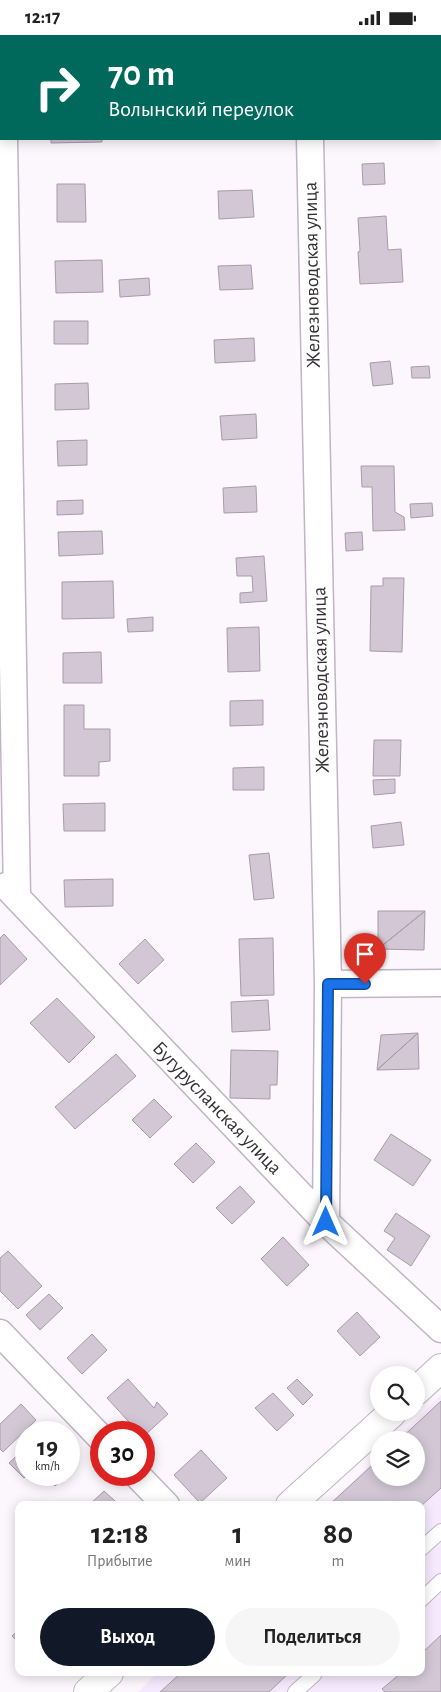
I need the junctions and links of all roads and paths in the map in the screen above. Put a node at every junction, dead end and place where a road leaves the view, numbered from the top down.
1 (4, 140) edge
2 (310, 140) edge
3 (9, 889) edge
4 (441, 983) edge
5 (328, 984) junction
6 (326, 1222) junction
7 (441, 1329) edge
8 (0, 1333) edge
9 (441, 1368) edge
10 (425, 1383) edge
11 (383, 1421) edge
12 (90, 1427) edge
13 (148, 1486) edge
14 (162, 1501) edge
15 (294, 1501) edge
16 (441, 1531) edge
17 (425, 1545) edge
18 (441, 1581) edge
19 (425, 1596) edge
20 (106, 1676) edge
21 (313, 1676) edge
22 (88, 1692) edge
23 (295, 1692) edge

1 - 3 street
2 - 5 street, Железноводская улица
3 - 6 street, Бугурусланская улица
4 - 5 street
5 - 6 street, Железноводская улица
6 - 7 street, Бугурусланская улица
8 - 12 street
9 - 10 street
11 - 15 street
13 - 14 street
16 - 17 lane
18 - 19 lane
20 - 22 street
21 - 23 lane

